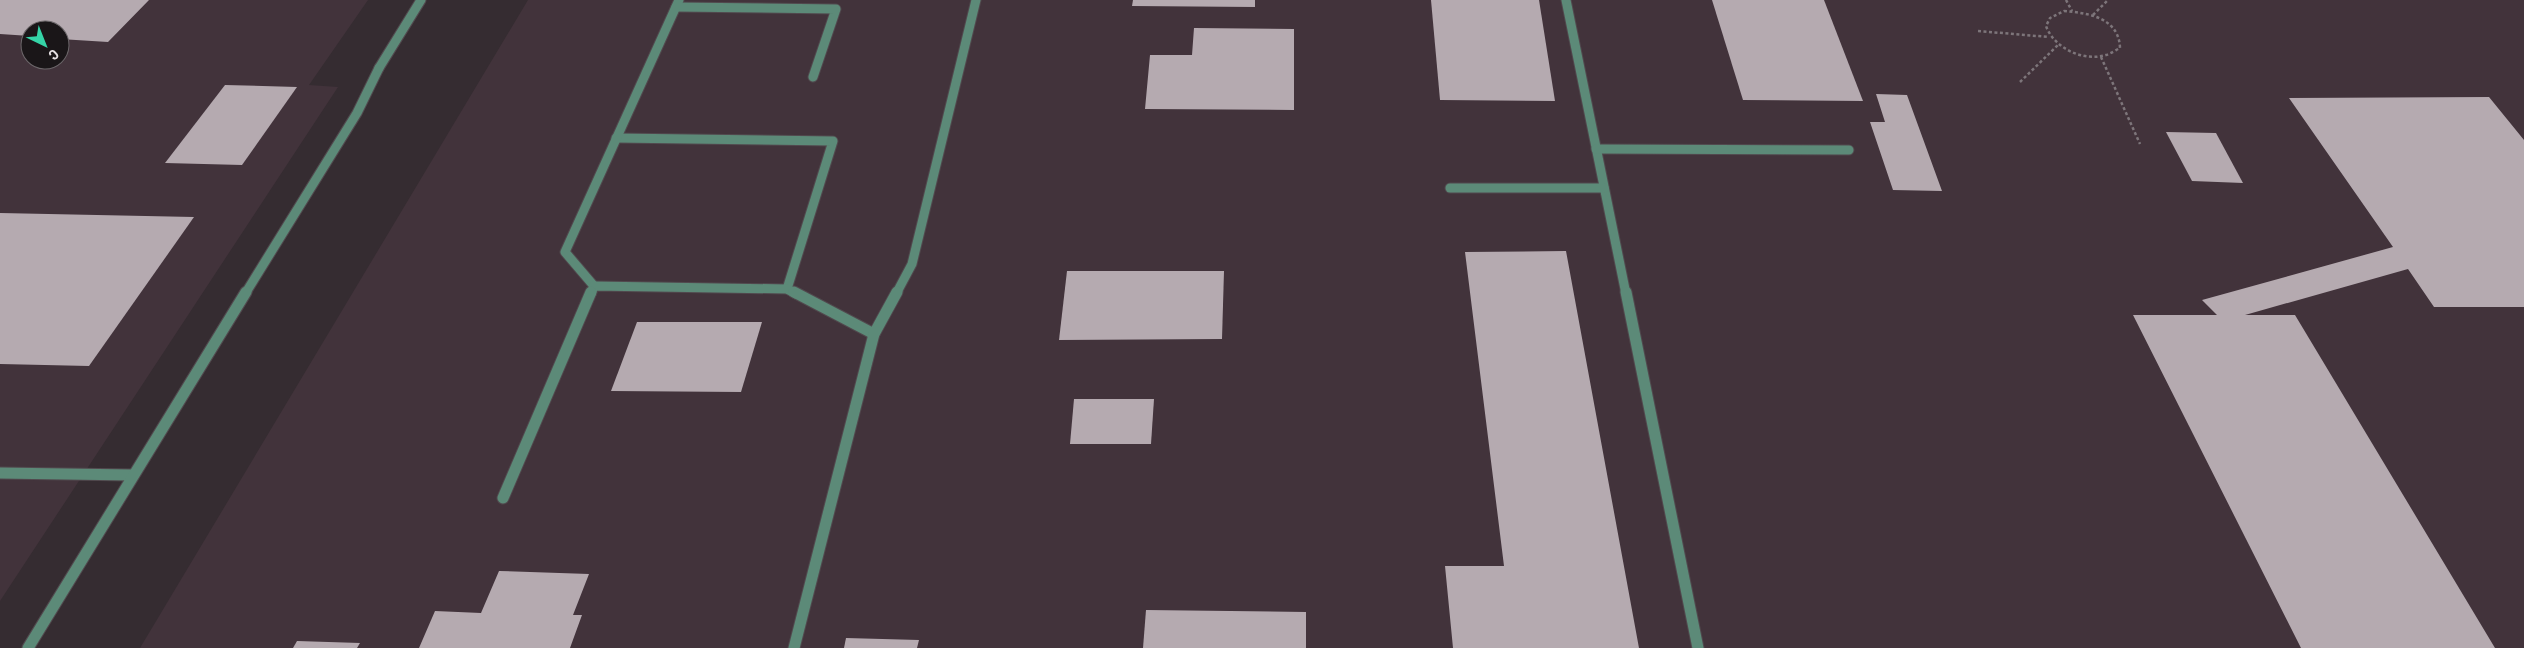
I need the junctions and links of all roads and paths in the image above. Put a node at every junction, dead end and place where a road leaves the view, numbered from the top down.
1 (421, 0) edge
2 (976, 0) edge
3 (1566, 0) edge
4 (2066, 0) edge
5 (2108, 0) edge
6 (678, 4) edge
7 (2072, 11) junction
8 (2093, 15) junction
9 (1978, 31) dead end
10 (2048, 37) junction
11 (2058, 45) junction
12 (2101, 57) junction
13 (813, 77) dead end
14 (2020, 82) dead end
15 (616, 138) junction
16 (2140, 144) dead end
17 (1596, 149) junction
18 (1849, 150) dead end
19 (1450, 188) dead end
20 (1604, 188) junction
21 (594, 286) junction
22 (787, 288) junction
23 (874, 334) junction
24 (0, 473) edge
25 (132, 475) junction
26 (503, 498) dead end
27 (28, 648) edge
28 (794, 648) edge
29 (1698, 648) edge

1 - 25 street
2 - 23 street
3 - 17 street
4 - 7 path
5 - 8 path
6 - 13 street
6 - 15 street
7 - 8 path
7 - 10 path
8 - 12 path
9 - 10 path
10 - 11 path
11 - 12 path
11 - 14 path
12 - 16 path
15 - 21 street
15 - 22 street
17 - 18 street
17 - 20 street
19 - 20 street
20 - 29 street
21 - 22 street
21 - 26 street
22 - 23 street
23 - 28 street
24 - 25 street
25 - 27 street

